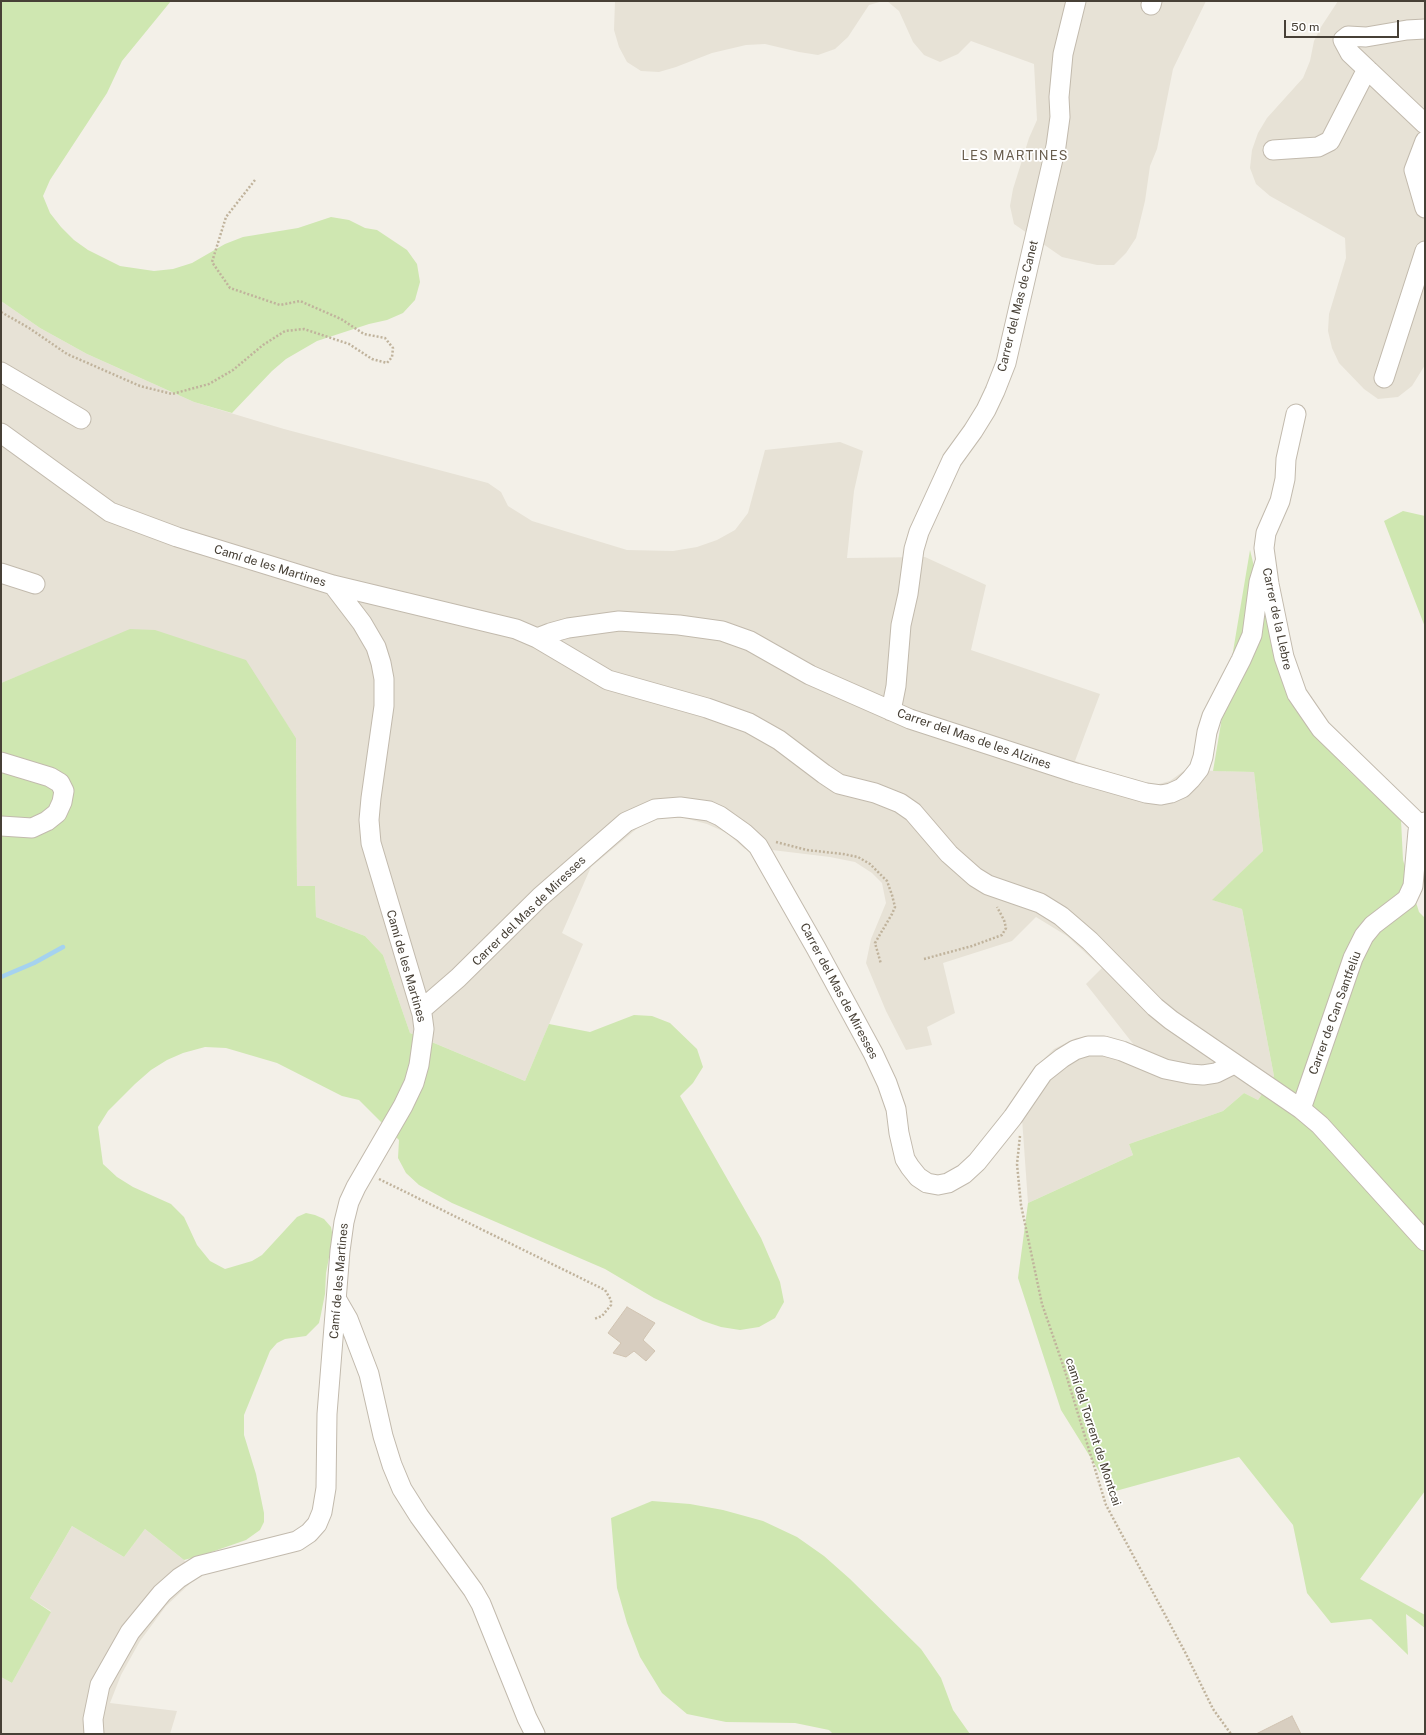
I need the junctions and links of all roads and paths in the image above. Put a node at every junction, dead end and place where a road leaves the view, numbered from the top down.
1 (1076, 1) edge
2 (1425, 29) edge
3 (1367, 69) junction
4 (1425, 124) edge
5 (1425, 141) edge
6 (1273, 150) dead end
7 (255, 180) dead end
8 (1425, 208) edge
9 (1425, 251) edge
10 (1, 312) edge
11 (1, 372) edge
12 (1384, 378) dead end
13 (1296, 414) dead end
14 (81, 419) dead end
15 (1, 433) edge
16 (1265, 562) junction
17 (1, 573) edge
18 (35, 584) dead end
19 (333, 585) junction
20 (537, 638) junction
21 (891, 711) junction
22 (1, 762) edge
23 (1423, 824) edge
24 (1, 826) edge
25 (749, 837) junction
26 (981, 881) junction
27 (924, 959) dead end
28 (881, 964) dead end
29 (421, 1010) junction
30 (1234, 1064) junction
31 (1301, 1109) junction
32 (1020, 1135) dead end
33 (365, 1172) junction
34 (1425, 1241) edge
35 (337, 1300) junction
36 (594, 1319) dead end
37 (94, 1734) edge
38 (535, 1734) edge
39 (1231, 1734) edge

1 - 21 street, Carrer del Mas de Canet
2 - 3 street
3 - 4 street
3 - 6 street
5 - 8 street
7 - 10 path
9 - 12 street
11 - 14 street
13 - 16 street, Carrer de la Llebre
15 - 19 street, Camí de les Martines
16 - 21 street, Carrer del Mas de les Alzines
16 - 23 street, Carrer de la Llebre
17 - 18 street
19 - 20 street
19 - 29 street, Camí de les Martines
20 - 21 street, Carrer del Mas de les Alzines
20 - 26 street
22 - 24 street
23 - 31 street, Carrer de Can Santfeliu
25 - 28 path
25 - 29 street, Carrer del Mas de Miresses
25 - 30 street, Carrer del Mas de Miresses
26 - 27 path
26 - 30 street
29 - 33 street, Camí de les Martines
30 - 31 street
31 - 34 street
32 - 39 path, camí del Torrent de Montcai
33 - 35 street, Camí de les Martines
33 - 36 path
35 - 37 street, Camí de les Martines
35 - 38 street

